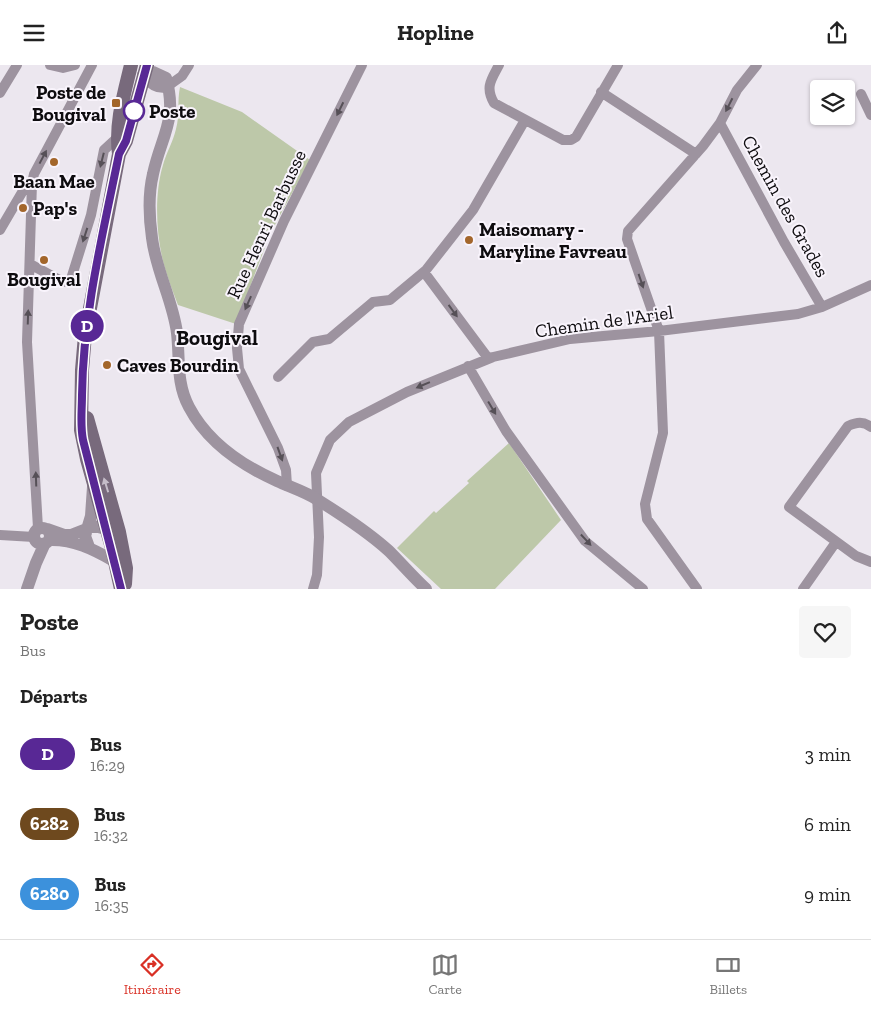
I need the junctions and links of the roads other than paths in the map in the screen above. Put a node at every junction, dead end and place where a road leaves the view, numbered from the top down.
1 (17, 65) edge
2 (50, 65) edge
3 (76, 65) edge
4 (92, 65) edge
5 (132, 65) edge
6 (189, 65) edge
7 (362, 65) edge
8 (499, 65) edge
9 (618, 65) edge
10 (757, 65) edge
11 (145, 70) edge
12 (168, 86) junction
13 (602, 92) junction
14 (0, 93) edge
15 (861, 94) dead end
16 (871, 115) edge
17 (525, 120) junction
18 (720, 123) junction
19 (117, 138) junction
20 (119, 154) junction
21 (696, 154) junction
22 (32, 183) junction
23 (0, 230) edge
24 (30, 264) junction
25 (424, 272) junction
26 (870, 287) edge
27 (822, 307) junction
28 (659, 331) junction
29 (488, 358) junction
30 (468, 366) junction
31 (278, 377) dead end
32 (82, 398) junction
33 (869, 426) edge
34 (93, 484) junction
35 (287, 486) junction
36 (316, 498) junction
37 (87, 529) junction
38 (0, 535) edge
39 (41, 536) junction
40 (836, 542) junction
41 (108, 545) junction
42 (871, 561) edge
43 (695, 588) edge
44 (27, 589) edge
45 (123, 589) edge
46 (313, 589) edge
47 (426, 589) edge
48 (643, 589) edge
49 (803, 589) edge

1 - 14 street
2 - 3 street
22 -> 4 street
5 - 11 main road
5 - 19 main road
6 - 12 street
7 -> 35 street, Rue Henri Barbusse
8 - 17 street
9 - 13 street
10 -> 18 street
11 - 12 street
11 - 20 main road
12 - 35 street
13 - 17 street
13 - 21 street
15 - 16 street
17 - 25 street
18 - 21 street
18 - 27 street, Chemin des Grades
19 - 20 main road
19 -> 24 street
20 - 32 main road
21 -> 28 street
22 - 23 street
22 - 24 street
39 -> 24 street
25 -> 29 street
25 - 31 street
26 - 27 street, Chemin de l'Ariel
27 - 28 street, Chemin de l'Ariel
28 - 29 street, Chemin de l'Ariel
28 - 43 street
29 - 30 street, Chemin de l'Ariel
30 -> 36 street, Chemin de l'Ariel
30 -> 48 street
32 - 34 main road
41 -> 32 main road
33 - 40 street
34 - 37 street
34 - 41 main road
35 - 36 street
36 - 46 street, Chemin de l'Ariel
36 - 47 street
37 - 39 street
37 - 41 street
37 - 41 street
38 - 39 street
39 - 41 street
39 - 44 street
40 - 42 street
40 - 49 street
41 - 45 main road

